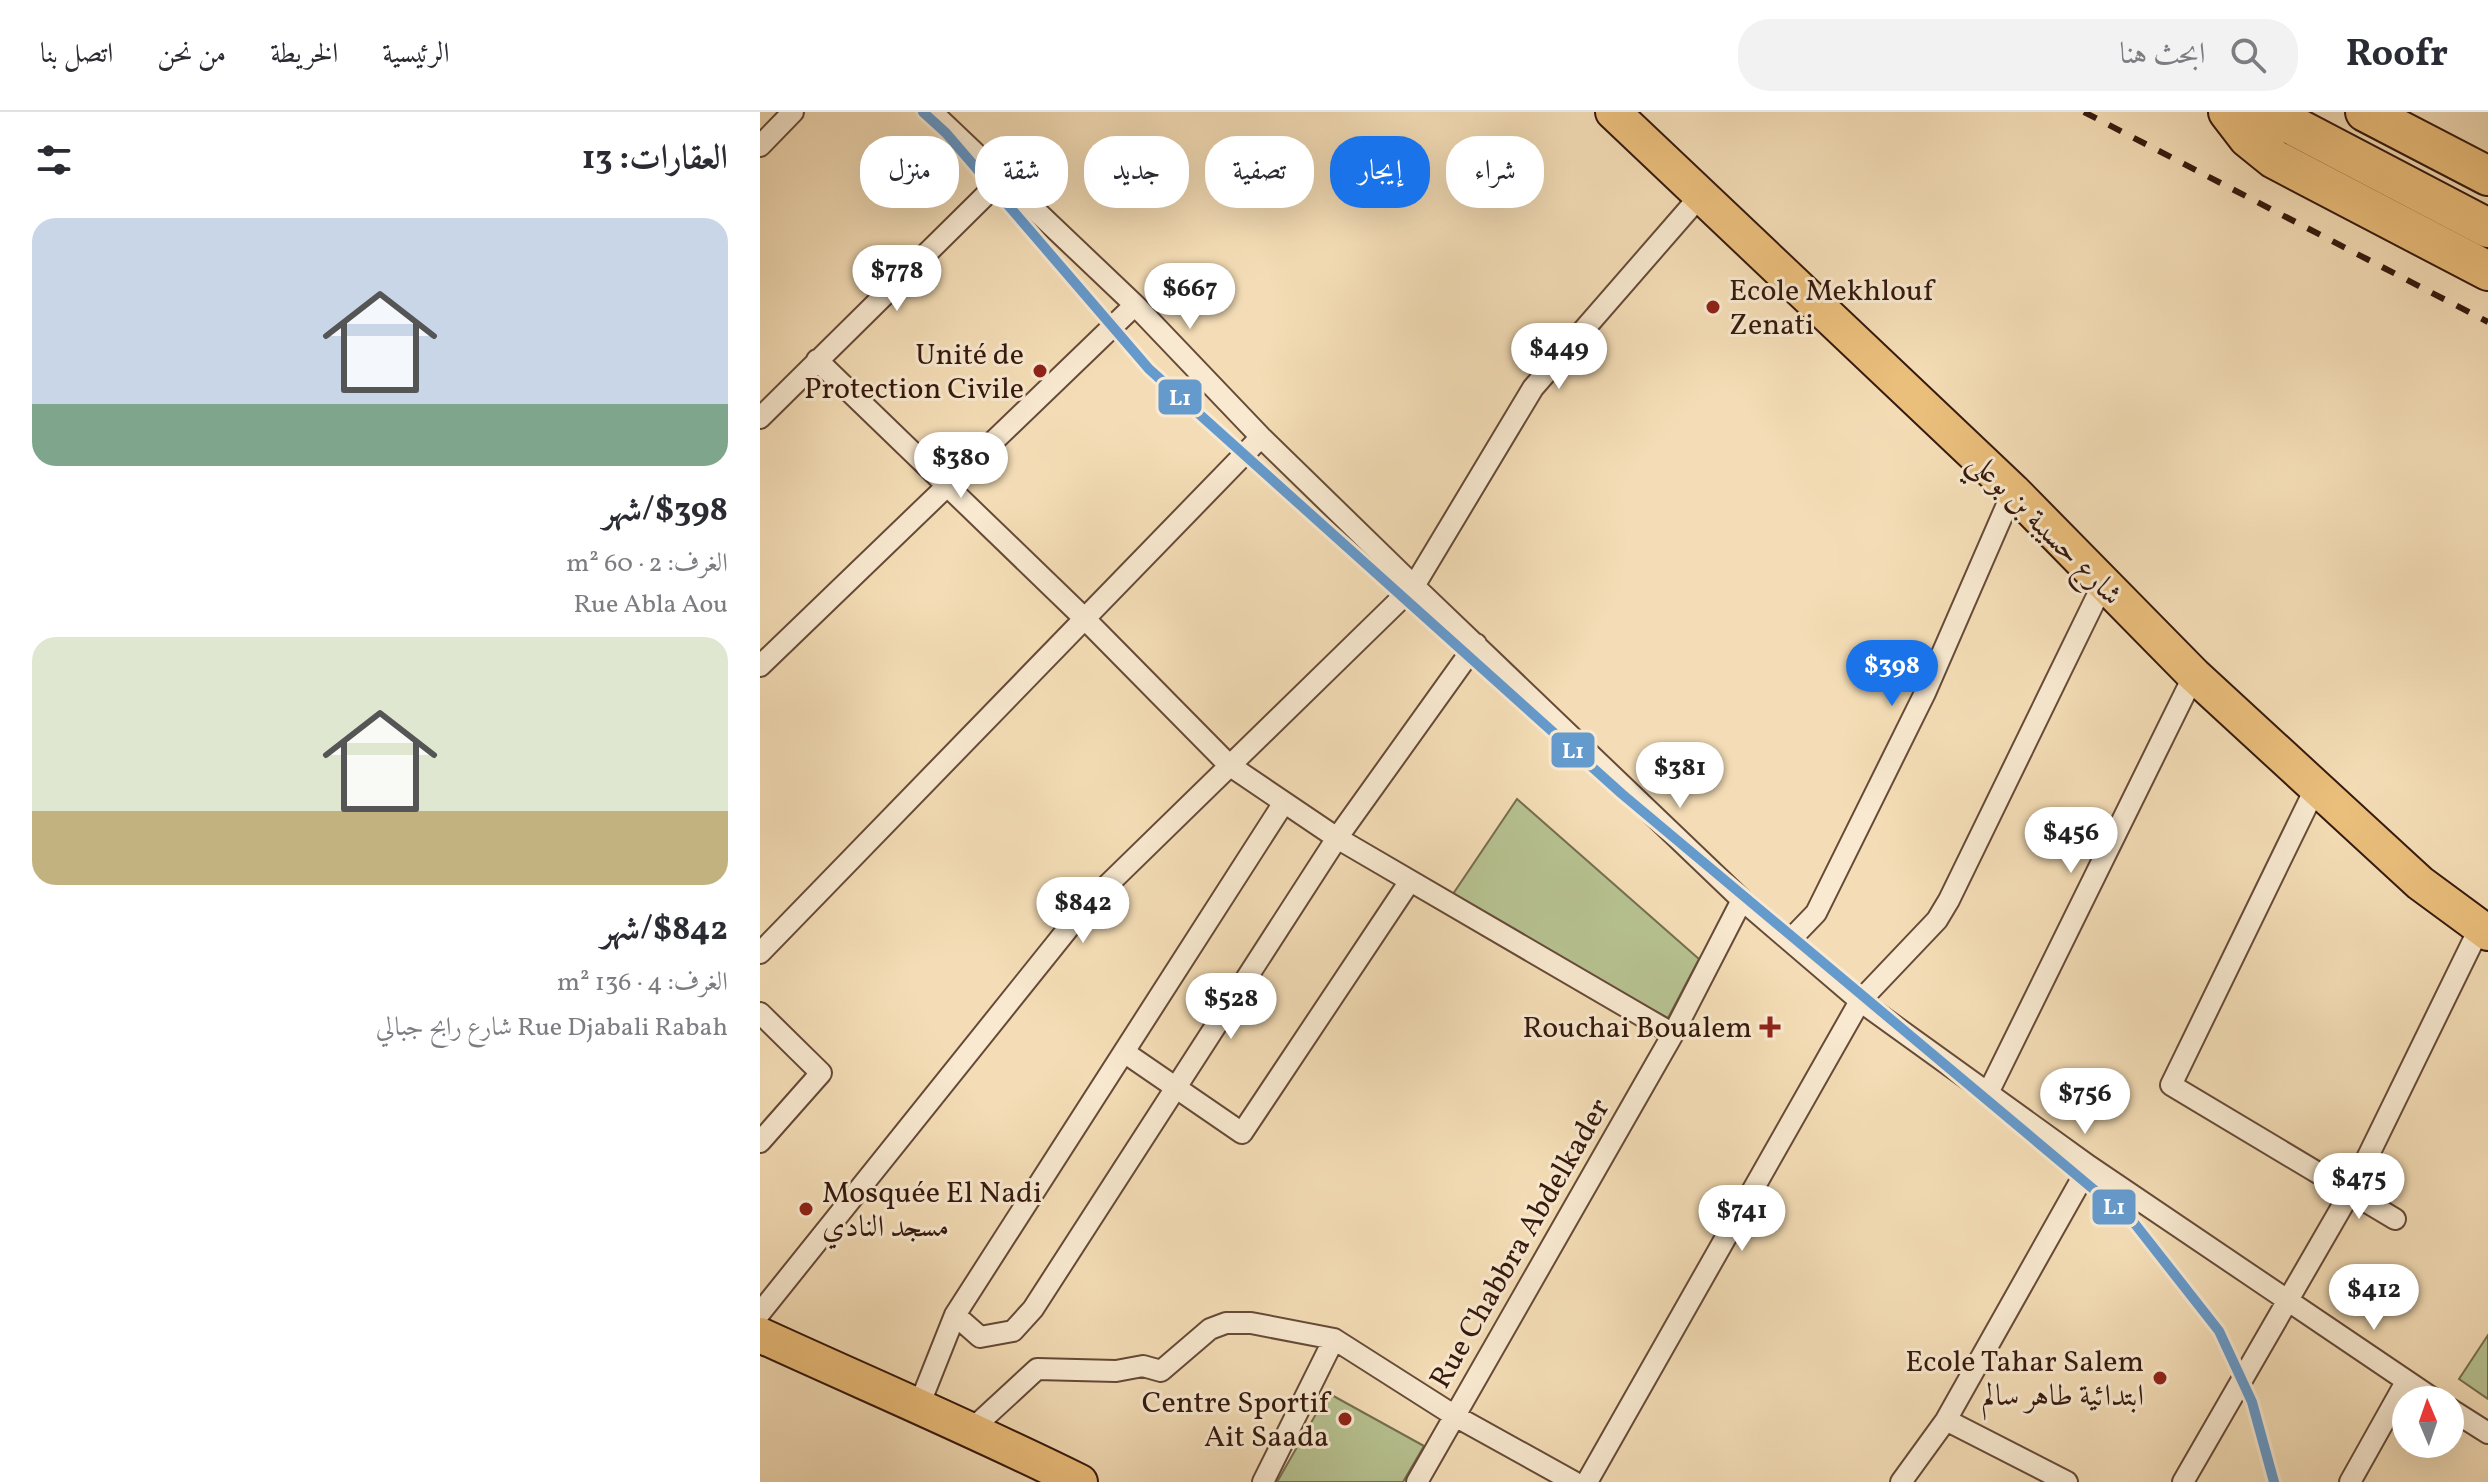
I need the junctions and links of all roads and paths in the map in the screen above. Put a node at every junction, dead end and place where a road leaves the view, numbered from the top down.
1 (793, 112) edge
2 (932, 112) edge
3 (1613, 112) edge
4 (2228, 112) edge
5 (2267, 112) edge
6 (2365, 112) edge
7 (760, 146) edge
8 (975, 152) edge
9 (2488, 176) edge
10 (1701, 195) junction
11 (975, 205) edge
12 (1034, 208) edge
13 (2488, 228) edge
14 (2488, 271) edge
15 (1135, 305) junction
16 (817, 360) junction
17 (760, 418) edge
18 (1261, 437) junction
19 (945, 485) junction
20 (2013, 491) junction
21 (2103, 584) junction
22 (1414, 586) junction
23 (1083, 617) junction
24 (1476, 644) junction
25 (760, 666) edge
26 (2194, 675) junction
27 (1229, 765) junction
28 (2316, 787) junction
29 (1283, 804) junction
30 (1337, 838) junction
31 (1410, 881) junction
32 (1742, 900) junction
33 (2483, 931) edge
34 (1790, 940) junction
35 (760, 953) edge
36 (1860, 1001) junction
37 (760, 1013) edge
38 (1673, 1034) junction
39 (1124, 1052) junction
40 (1176, 1087) junction
41 (1988, 1093) junction
42 (760, 1142) edge
43 (2089, 1166) junction
44 (2351, 1191) junction
45 (2395, 1219) dead end
46 (2290, 1299) junction
47 (760, 1313) edge
48 (955, 1315) junction
49 (760, 1335) edge
50 (1334, 1339) junction
51 (2406, 1382) junction
52 (2412, 1386) edge
53 (918, 1408) junction
54 (1455, 1416) junction
55 (2464, 1418) edge
56 (1946, 1420) junction
57 (972, 1429) junction
58 (2488, 1433) edge
59 (2053, 1480) edge
60 (1080, 1482) edge
61 (1263, 1482) edge
62 (1417, 1482) edge
63 (1574, 1482) edge
64 (1587, 1482) edge
65 (1901, 1482) edge
66 (2183, 1482) edge
67 (2350, 1482) edge

1 - 7 street
2 - 8 street
3 - 10 main road, شارع حسيبة بن بوعلي
4 - 14 highway
5 - 13 highway
6 - 9 highway
10 - 20 main road, شارع حسيبة بن بوعلي
10 - 22 street
11 - 16 street
12 - 15 street
15 - 18 street
15 - 19 street
16 - 17 street
16 - 19 street
18 - 22 street
18 - 23 street
19 - 23 street
19 - 25 street
20 - 21 main road, شارع حسيبة بن بوعلي
20 - 34 street
21 - 26 main road, شارع حسيبة بن بوعلي
21 - 36 street
22 - 24 street
22 - 27 street
23 - 27 street
23 - 35 street
24 - 30 street
24 - 32 street
26 - 28 main road, شارع حسيبة بن بوعلي
26 - 41 street
27 - 29 street
27 - 47 street
28 - 33 main road, شارع حسيبة بن بوعلي
28 - 44 street
29 - 30 street
29 - 39 street
30 - 31 street
30 - 40 street
31 - 38 street
31 - 40 street
32 - 34 street
32 - 38 street, Rue Chabbra Abdelkader
33 - 44 street
34 - 36 street
36 - 41 street
36 - 64 street
37 - 42 street
38 - 54 street, Rue Chabbra Abdelkader
39 - 40 street
39 - 48 street
40 - 48 street
41 - 43 street
43 - 46 street
43 - 56 street
44 - 45 street
44 - 46 street
46 - 51 street
46 - 66 street
48 - 53 street
49 - 53 main road
50 - 54 street
50 - 57 street
50 - 61 street
51 - 52 street
51 - 67 street
53 - 57 main road
54 - 62 street, Rue Chabbra Abdelkader
54 - 63 street
55 - 58 street
56 - 59 street
56 - 65 street
57 - 60 main road

